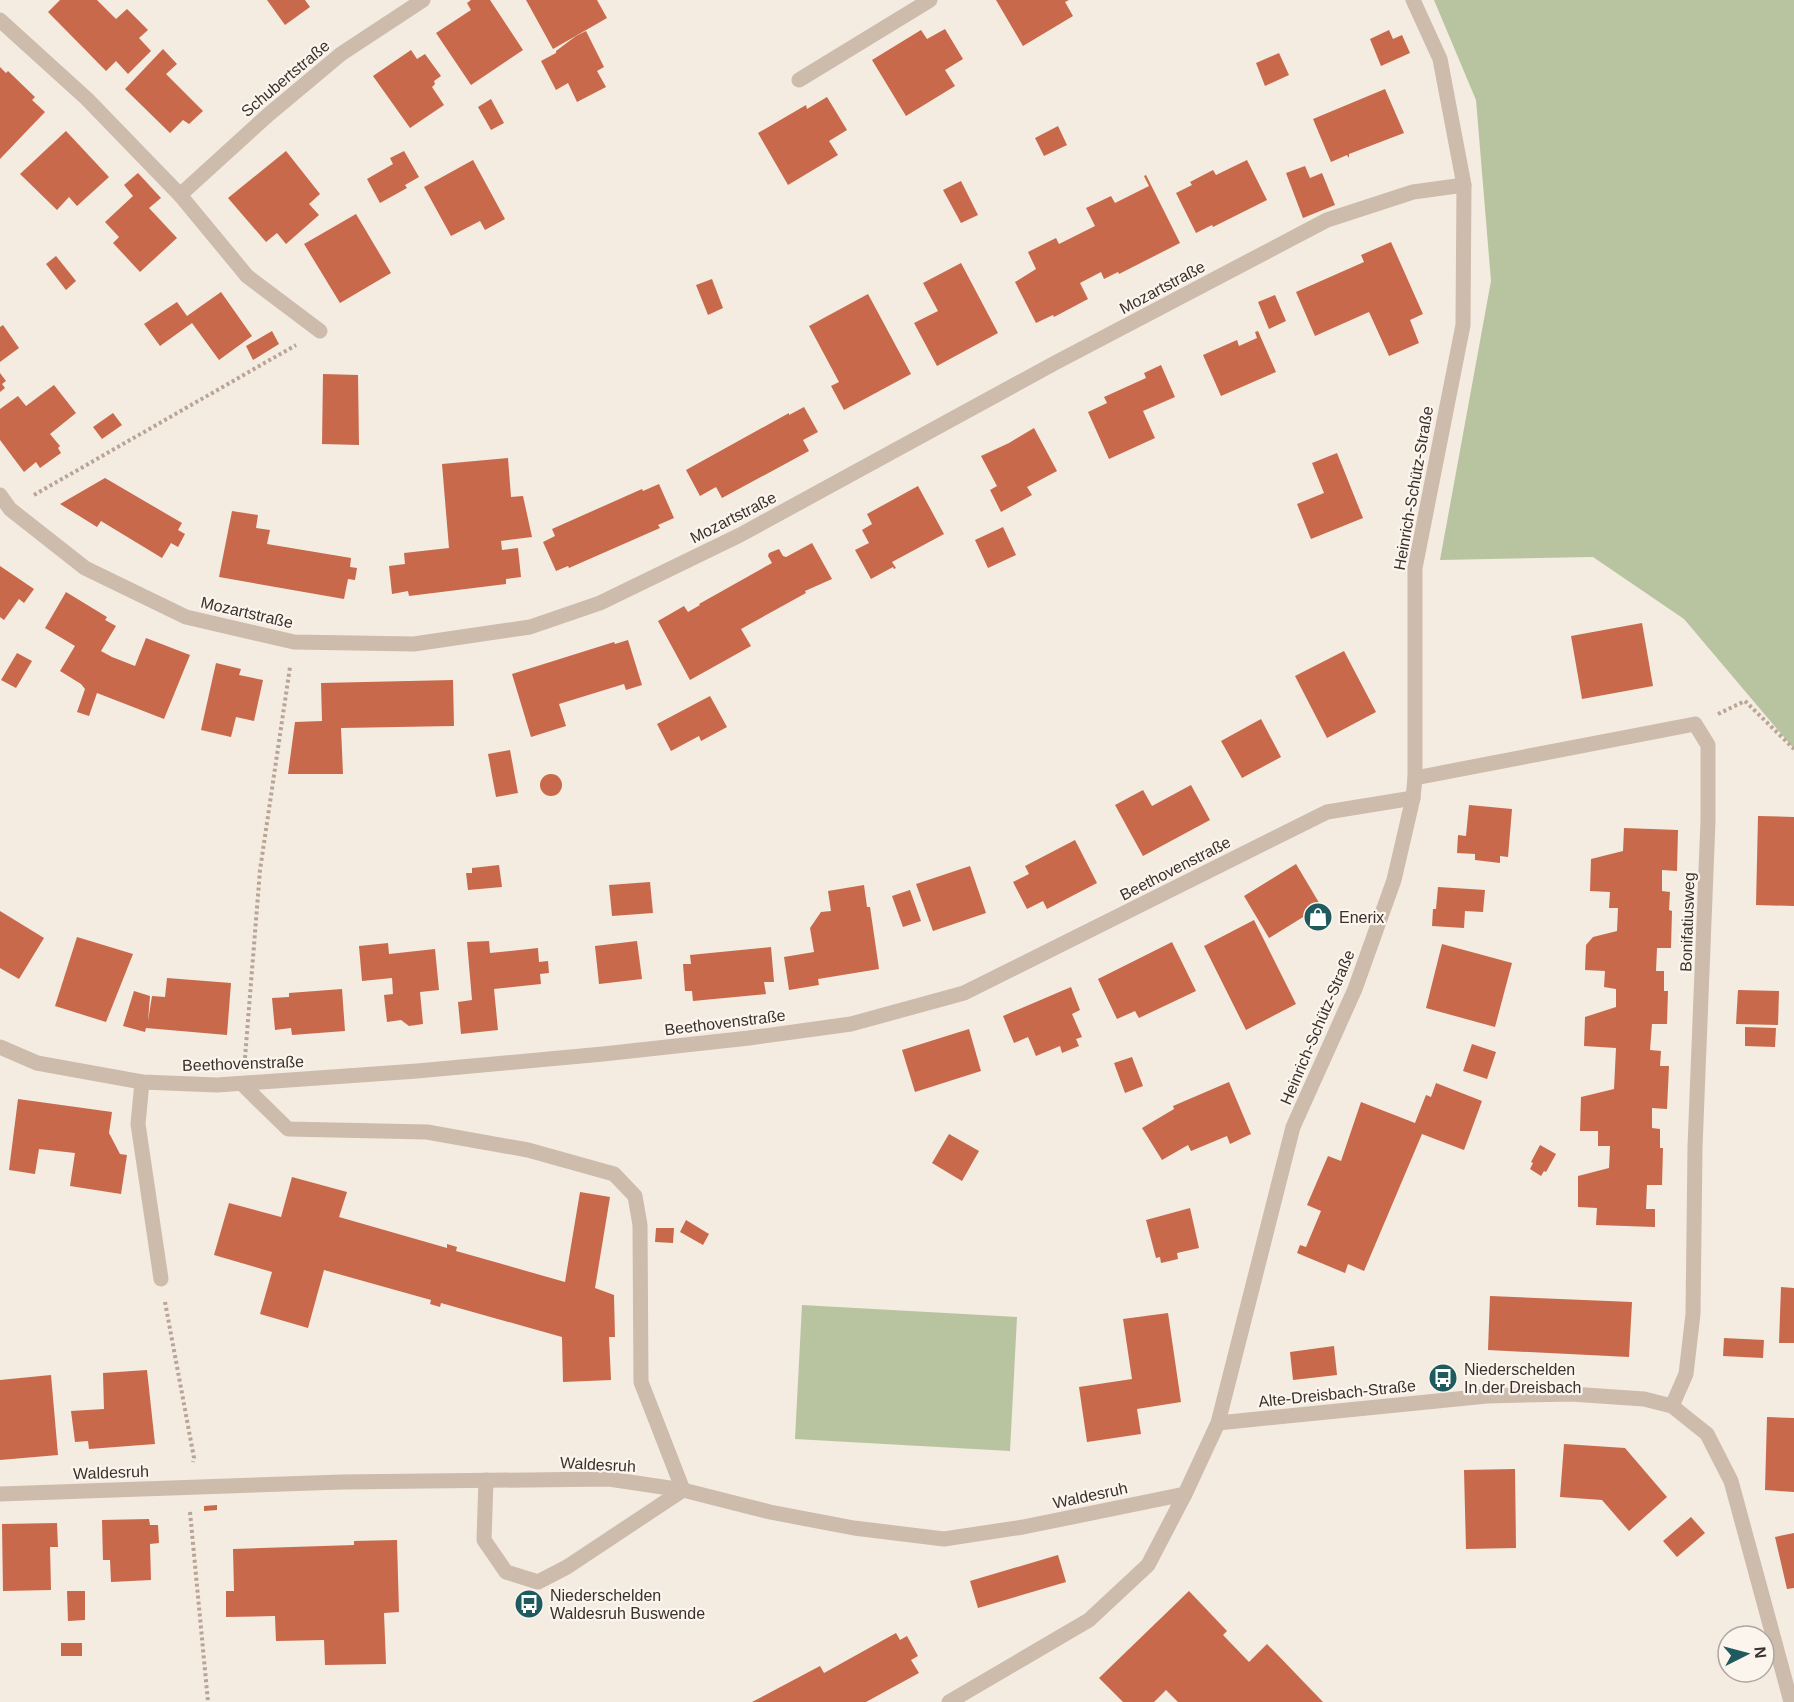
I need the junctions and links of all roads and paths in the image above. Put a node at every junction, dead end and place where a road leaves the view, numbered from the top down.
1 (423, 0) edge
2 (930, 0) edge
3 (1413, 0) edge
4 (0, 20) edge
5 (799, 80) dead end
6 (1464, 185) junction
7 (180, 195) junction
8 (320, 331) joint
9 (0, 495) edge
10 (5, 512) edge
11 (294, 642) junction
12 (1732, 707) dead end
13 (1794, 749) edge
14 (1415, 778) junction
15 (1413, 798) junction
16 (0, 1047) edge
17 (142, 1082) junction
18 (242, 1084) junction
19 (161, 1279) joint
20 (1672, 1406) junction
21 (1218, 1423) junction
22 (486, 1480) junction
23 (189, 1488) junction
24 (682, 1490) junction
25 (0, 1494) edge
26 (1185, 1494) junction
27 (208, 1702) edge
28 (948, 1702) edge
29 (1791, 1702) edge

1 - 7 street, Schubertstraße
2 - 5 street
3 - 6 street, Heinrich-Schütz-Straße
4 - 7 street
6 - 11 street, Mozartstraße
6 - 14 street, Heinrich-Schütz-Straße
7 - 8 street
8 - 10 path
9 - 10 street, Mozartstraße
10 - 11 street, Mozartstraße
11 - 18 path
12 - 13 path
14 - 15 street, Heinrich-Schütz-Straße
14 - 20 street, Bonifatiusweg
15 - 18 street, Beethovenstraße
15 - 21 street, Heinrich-Schütz-Straße
16 - 17 street, Beethovenstraße
17 - 18 street, Beethovenstraße
17 - 19 street
18 - 24 street
19 - 23 path
20 - 21 street, Alte-Dreisbach-Straße
20 - 29 street, Alte-Dreisbach-Straße
21 - 26 street, Heinrich-Schütz-Straße
22 - 23 street, Waldesruh
22 - 24 street, Waldesruh
22 - 24 street
23 - 25 street, Waldesruh
23 - 27 path
24 - 26 street, Waldesruh
26 - 28 street, Heinrich-Schütz-Straße

